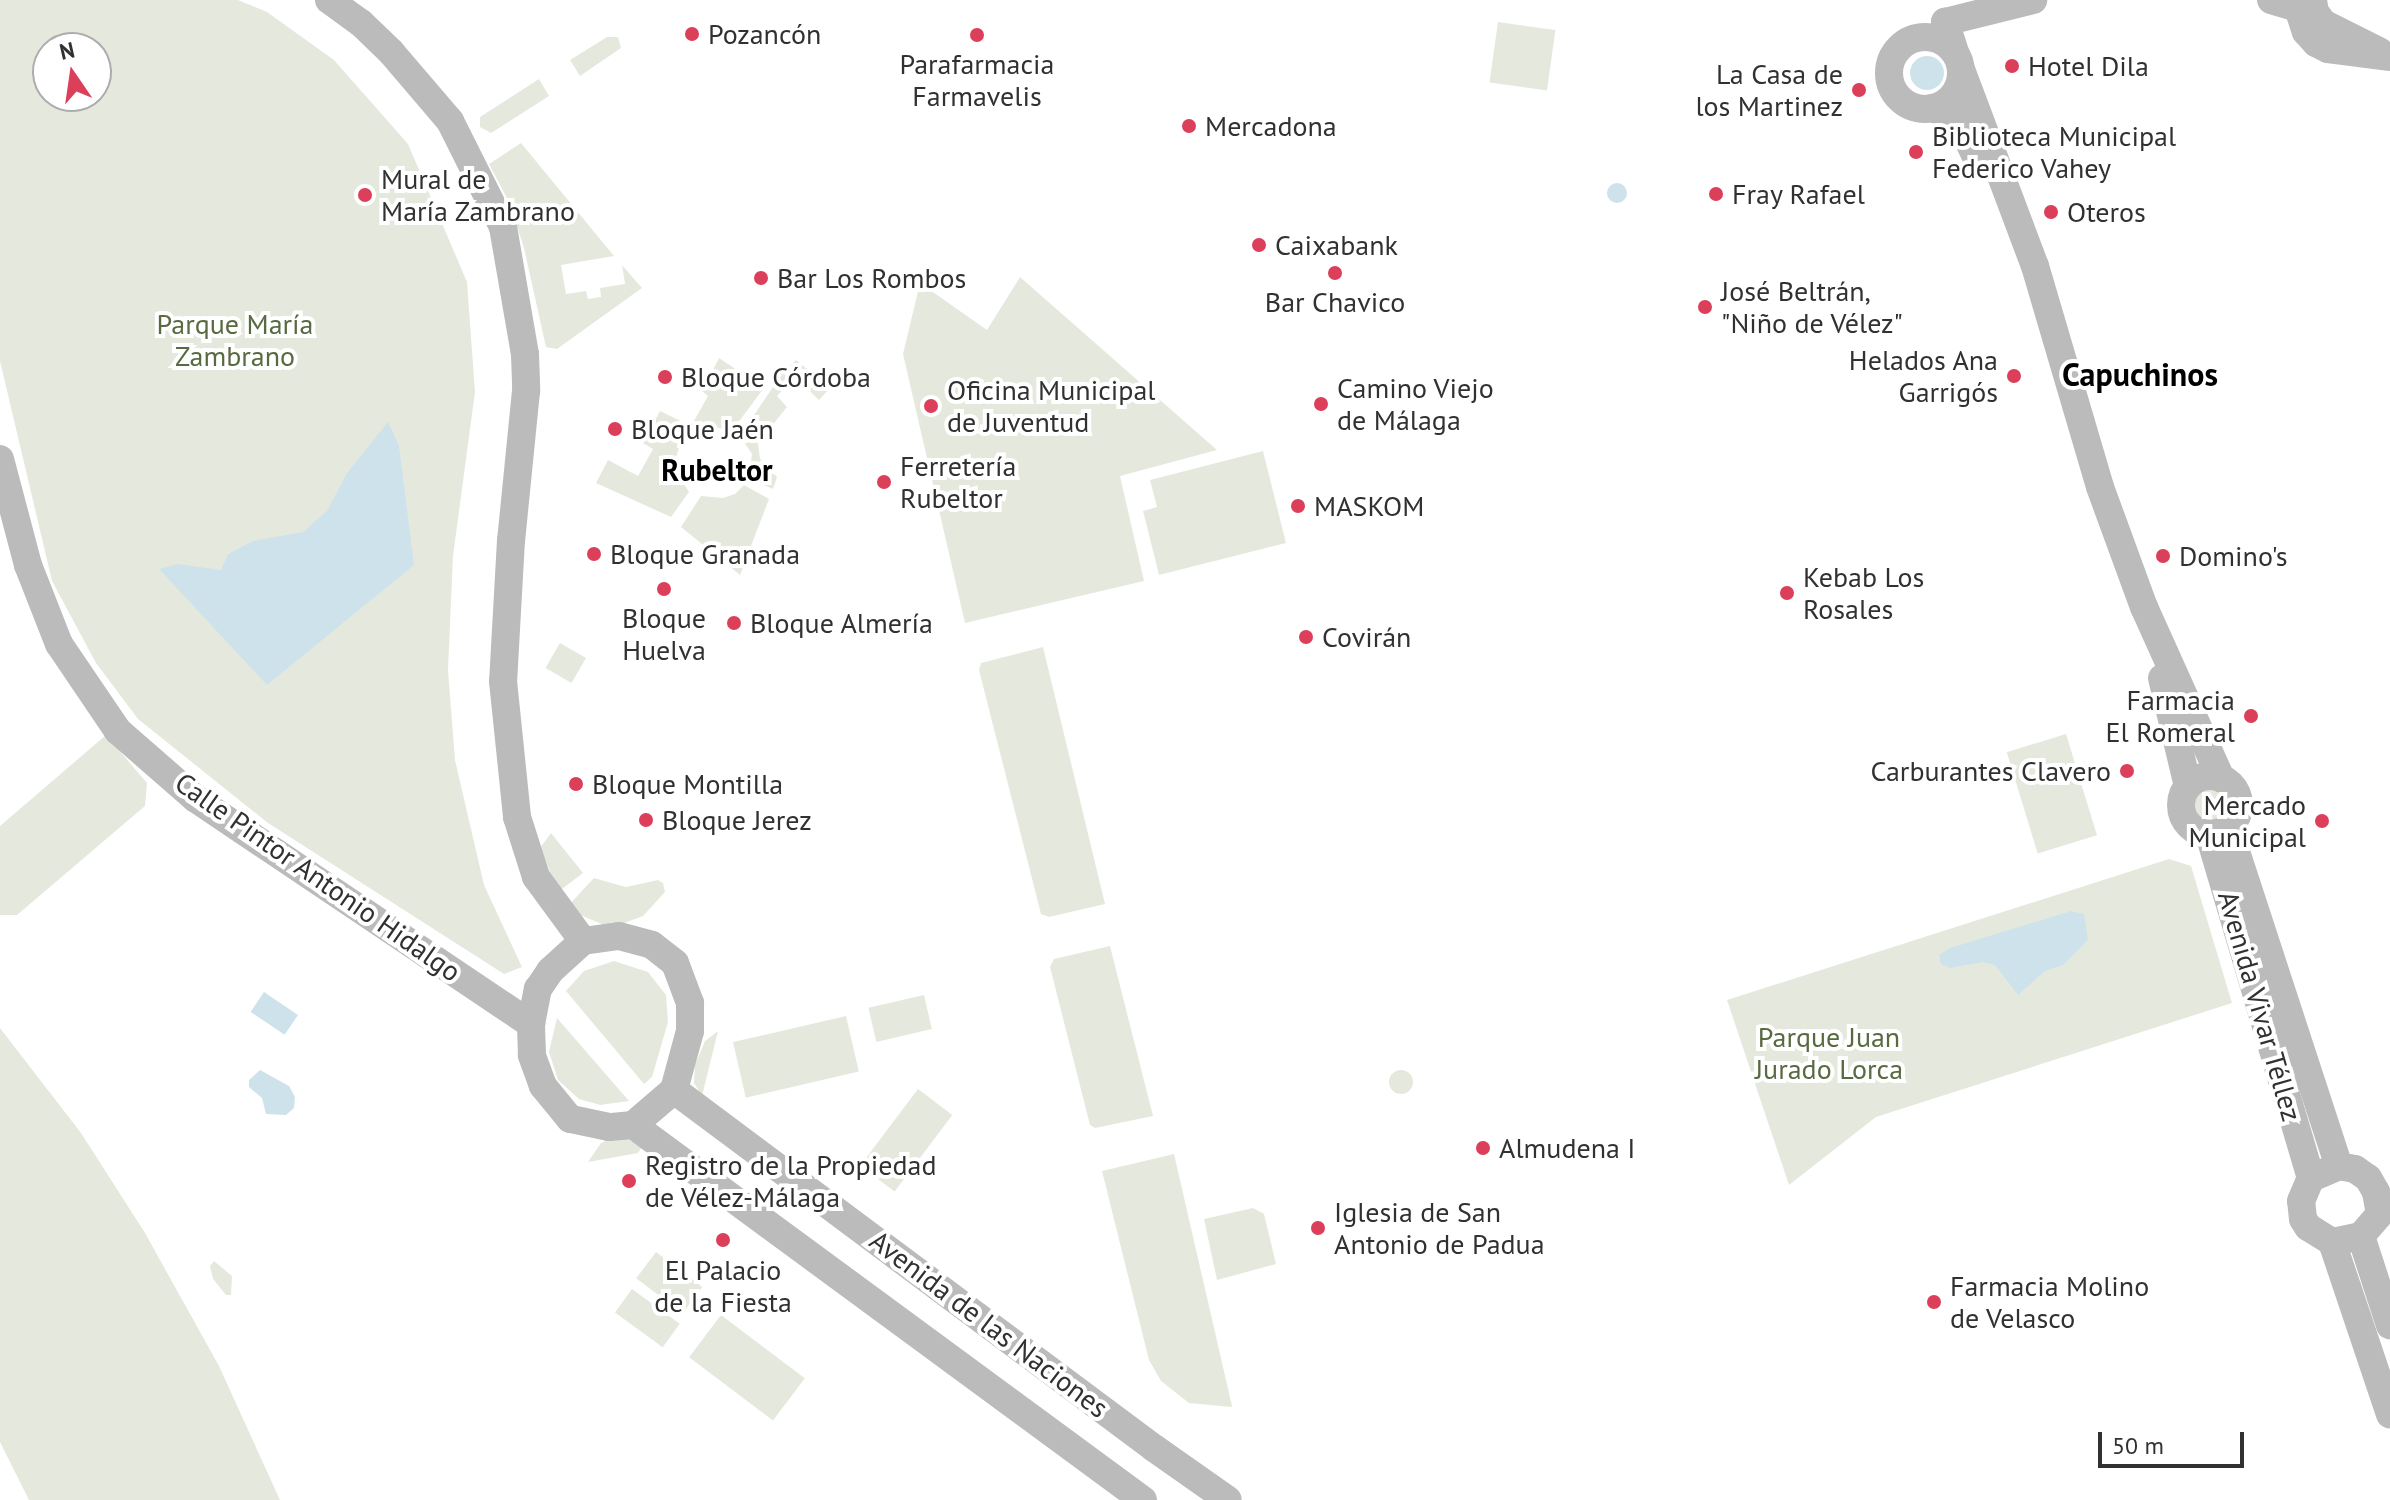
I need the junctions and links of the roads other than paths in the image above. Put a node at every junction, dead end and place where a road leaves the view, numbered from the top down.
1 (329, 0) edge
2 (2033, 0) edge
3 (2294, 3) edge
4 (2390, 57) edge
5 (1958, 62) junction
6 (1931, 108) junction
7 (2054, 338) junction
8 (0, 459) edge
9 (2144, 607) junction
10 (2221, 778) junction
11 (2188, 786) junction
12 (2219, 830) junction
13 (583, 941) junction
14 (531, 1024) junction
15 (674, 1090) junction
16 (633, 1125) junction
17 (2339, 1166) junction
18 (2311, 1178) junction
19 (2361, 1236) junction
20 (2332, 1242) junction
21 (2390, 1325) edge
22 (2390, 1414) edge
23 (1143, 1500) edge
24 (1228, 1500) edge

1 - 13 street
2 - 5 street
3 - 4 street
5 - 6 street
5 - 6 street
5 - 7 street
6 - 7 street
7 - 9 street
8 - 14 street, Calle Pintor Antonio Hidalgo
9 - 10 street
9 - 11 street
10 - 11 street
10 - 12 street
11 - 12 street
12 - 17 street, Avenida Vivar Téllez
12 - 18 street, Avenida Vivar Téllez
13 - 14 street
13 - 15 street
14 - 16 street
15 - 16 street
15 - 24 street, Avenida de las Naciones
16 - 23 street, Avenida de las Naciones
17 - 18 street
17 - 19 street
18 - 20 street
19 - 20 street
19 - 21 street
20 - 22 street

